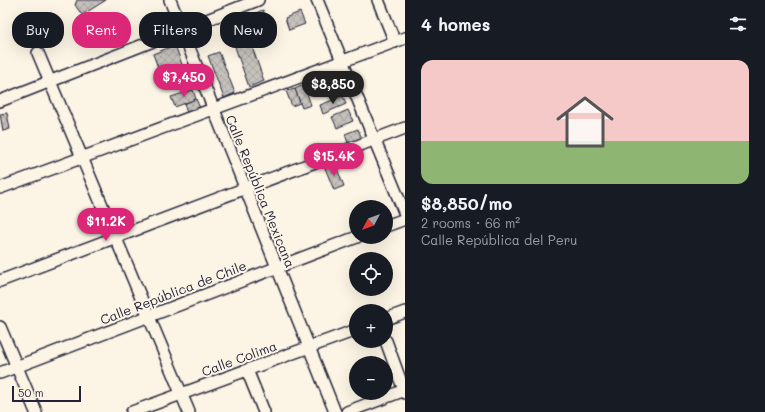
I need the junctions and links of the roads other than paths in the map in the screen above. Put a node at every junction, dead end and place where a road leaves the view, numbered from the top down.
1 (170, 0) edge
2 (258, 0) edge
3 (317, 0) edge
4 (378, 0) edge
5 (175, 12) edge
6 (212, 18) edge
7 (400, 40) edge
8 (139, 47) edge
9 (189, 48) edge
10 (38, 53) dead end
11 (342, 61) junction
12 (50, 82) junction
13 (0, 101) edge
14 (214, 109) junction
15 (405, 128) edge
16 (374, 139) junction
17 (82, 158) junction
18 (0, 188) edge
19 (245, 188) junction
20 (405, 214) edge
21 (405, 219) edge
22 (393, 223) edge
23 (116, 237) junction
24 (349, 240) edge
25 (277, 267) junction
26 (0, 281) edge
27 (405, 312) edge
28 (149, 316) junction
29 (393, 316) edge
30 (0, 327) edge
31 (349, 333) edge
32 (309, 347) junction
33 (389, 348) edge
34 (17, 366) junction
35 (247, 370) junction
36 (0, 373) edge
37 (405, 391) edge
38 (182, 394) junction
39 (36, 412) edge
40 (132, 412) edge
41 (189, 412) edge
42 (264, 412) edge
43 (335, 412) edge
44 (347, 412) edge

1 - 5 street, Calle República Mexicana
2 - 6 street
3 - 11 street
4 - 7 street
7 - 11 street
8 - 12 street
9 - 14 street, Calle República Mexicana
10 - 12 street
11 - 14 street
11 - 16 street
12 - 13 street
12 - 17 street
14 - 17 street
14 - 19 street, Calle República Mexicana
15 - 16 street
16 - 19 street
16 - 20 street
17 - 18 street
17 - 23 street
19 - 23 street
19 - 25 street, Calle República Mexicana
21 - 22 street
23 - 26 street
23 - 28 street
24 - 25 street, Calle República de Chile
25 - 28 street, Calle República de Chile
25 - 32 street, Calle República Mexicana
27 - 29 street
28 - 34 street, Calle República de Chile
28 - 38 street
30 - 34 street
31 - 32 street, Calle Colima
32 - 35 street, Calle Colima
32 - 43 street, Calle República Mexicana
33 - 37 street
34 - 36 street, Calle República de Chile
34 - 39 street
35 - 38 street, Calle Colima
35 - 42 street
37 - 44 street
38 - 40 street, Calle Colima
38 - 41 street

